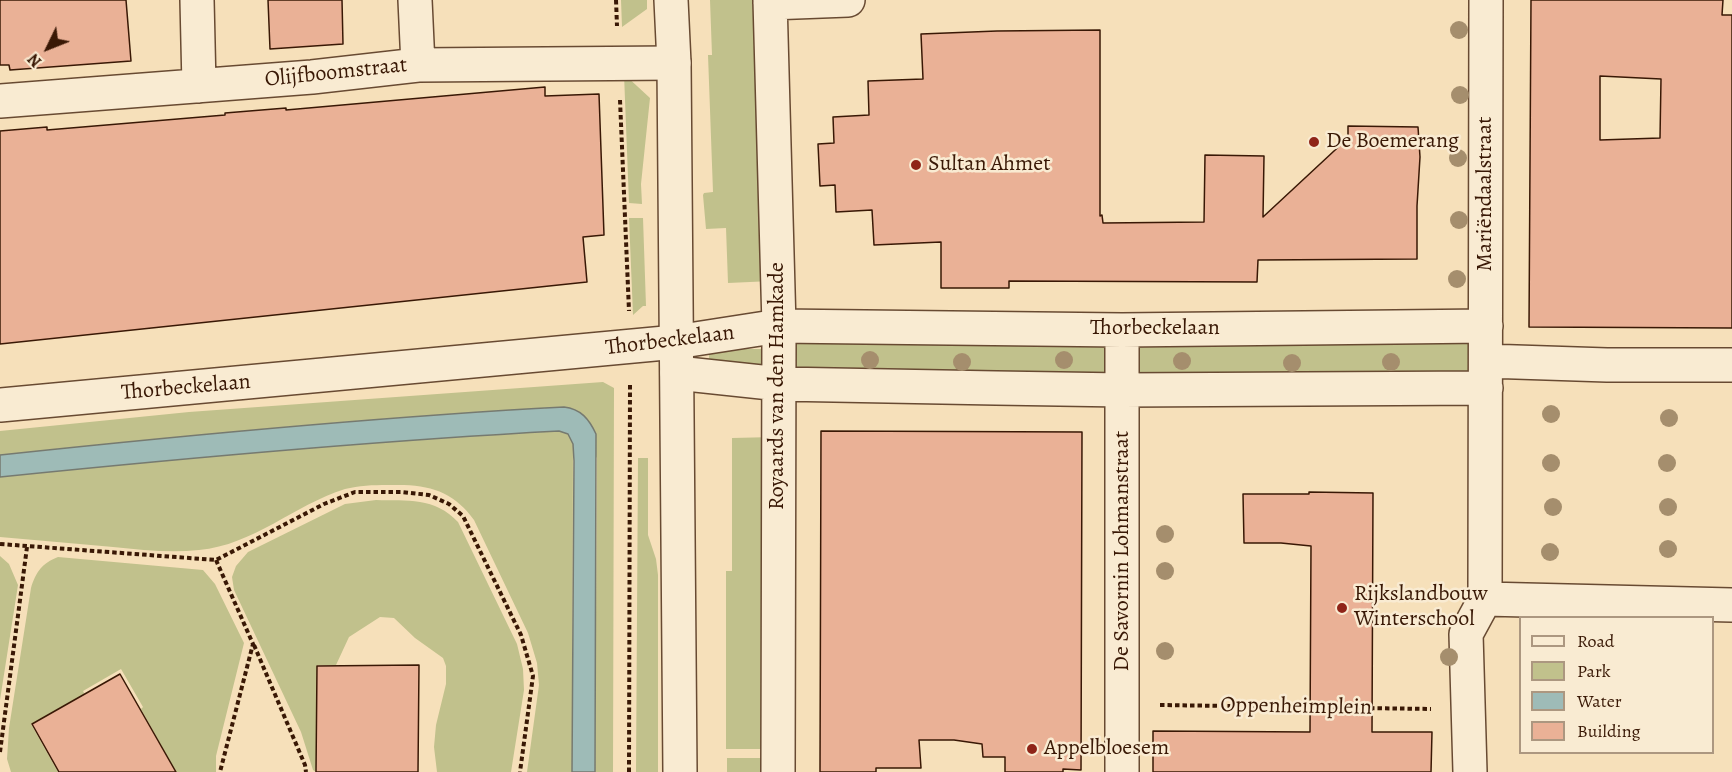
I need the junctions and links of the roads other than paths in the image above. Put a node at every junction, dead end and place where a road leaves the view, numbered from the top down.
1 (197, 0) edge
2 (415, 0) edge
3 (671, 0) edge
4 (848, 0) edge
5 (1486, 0) edge
6 (770, 1) edge
7 (674, 63) junction
8 (418, 65) junction
9 (199, 86) junction
10 (0, 101) edge
11 (779, 326) junction
12 (1486, 326) junction
13 (1122, 330) junction
14 (676, 358) junction
15 (1732, 365) edge
16 (1486, 375) junction
17 (780, 384) junction
18 (1123, 390) junction
19 (0, 405) edge
20 (1485, 599) junction
21 (1732, 604) edge
22 (680, 772) edge
23 (778, 772) edge
24 (1122, 772) edge
25 (1470, 772) edge

1 - 9 street
2 - 8 street
3 - 7 street
4 - 6 street
5 - 12 street, Mariëndaalstraat
6 - 11 street, Royaards van den Hamkade
7 - 8 street, Olijfboomstraat
7 - 14 street
8 - 9 street, Olijfboomstraat
9 - 10 street, Olijfboomstraat
11 - 13 street, Thorbeckelaan
11 - 14 street, Thorbeckelaan
11 - 17 street, Royaards van den Hamkade
12 - 13 street, Thorbeckelaan
12 - 16 street, Mariëndaalstraat
13 - 18 street, De Savornin Lohmanstraat
14 - 17 street, Thorbeckelaan
14 - 19 street, Thorbeckelaan
14 - 22 street
15 - 16 street
16 - 18 street, Thorbeckelaan
16 - 20 street, Mariëndaalstraat
17 - 18 street, Thorbeckelaan
17 - 23 street, Royaards van den Hamkade
18 - 24 street, De Savornin Lohmanstraat
20 - 21 street
20 - 25 street

